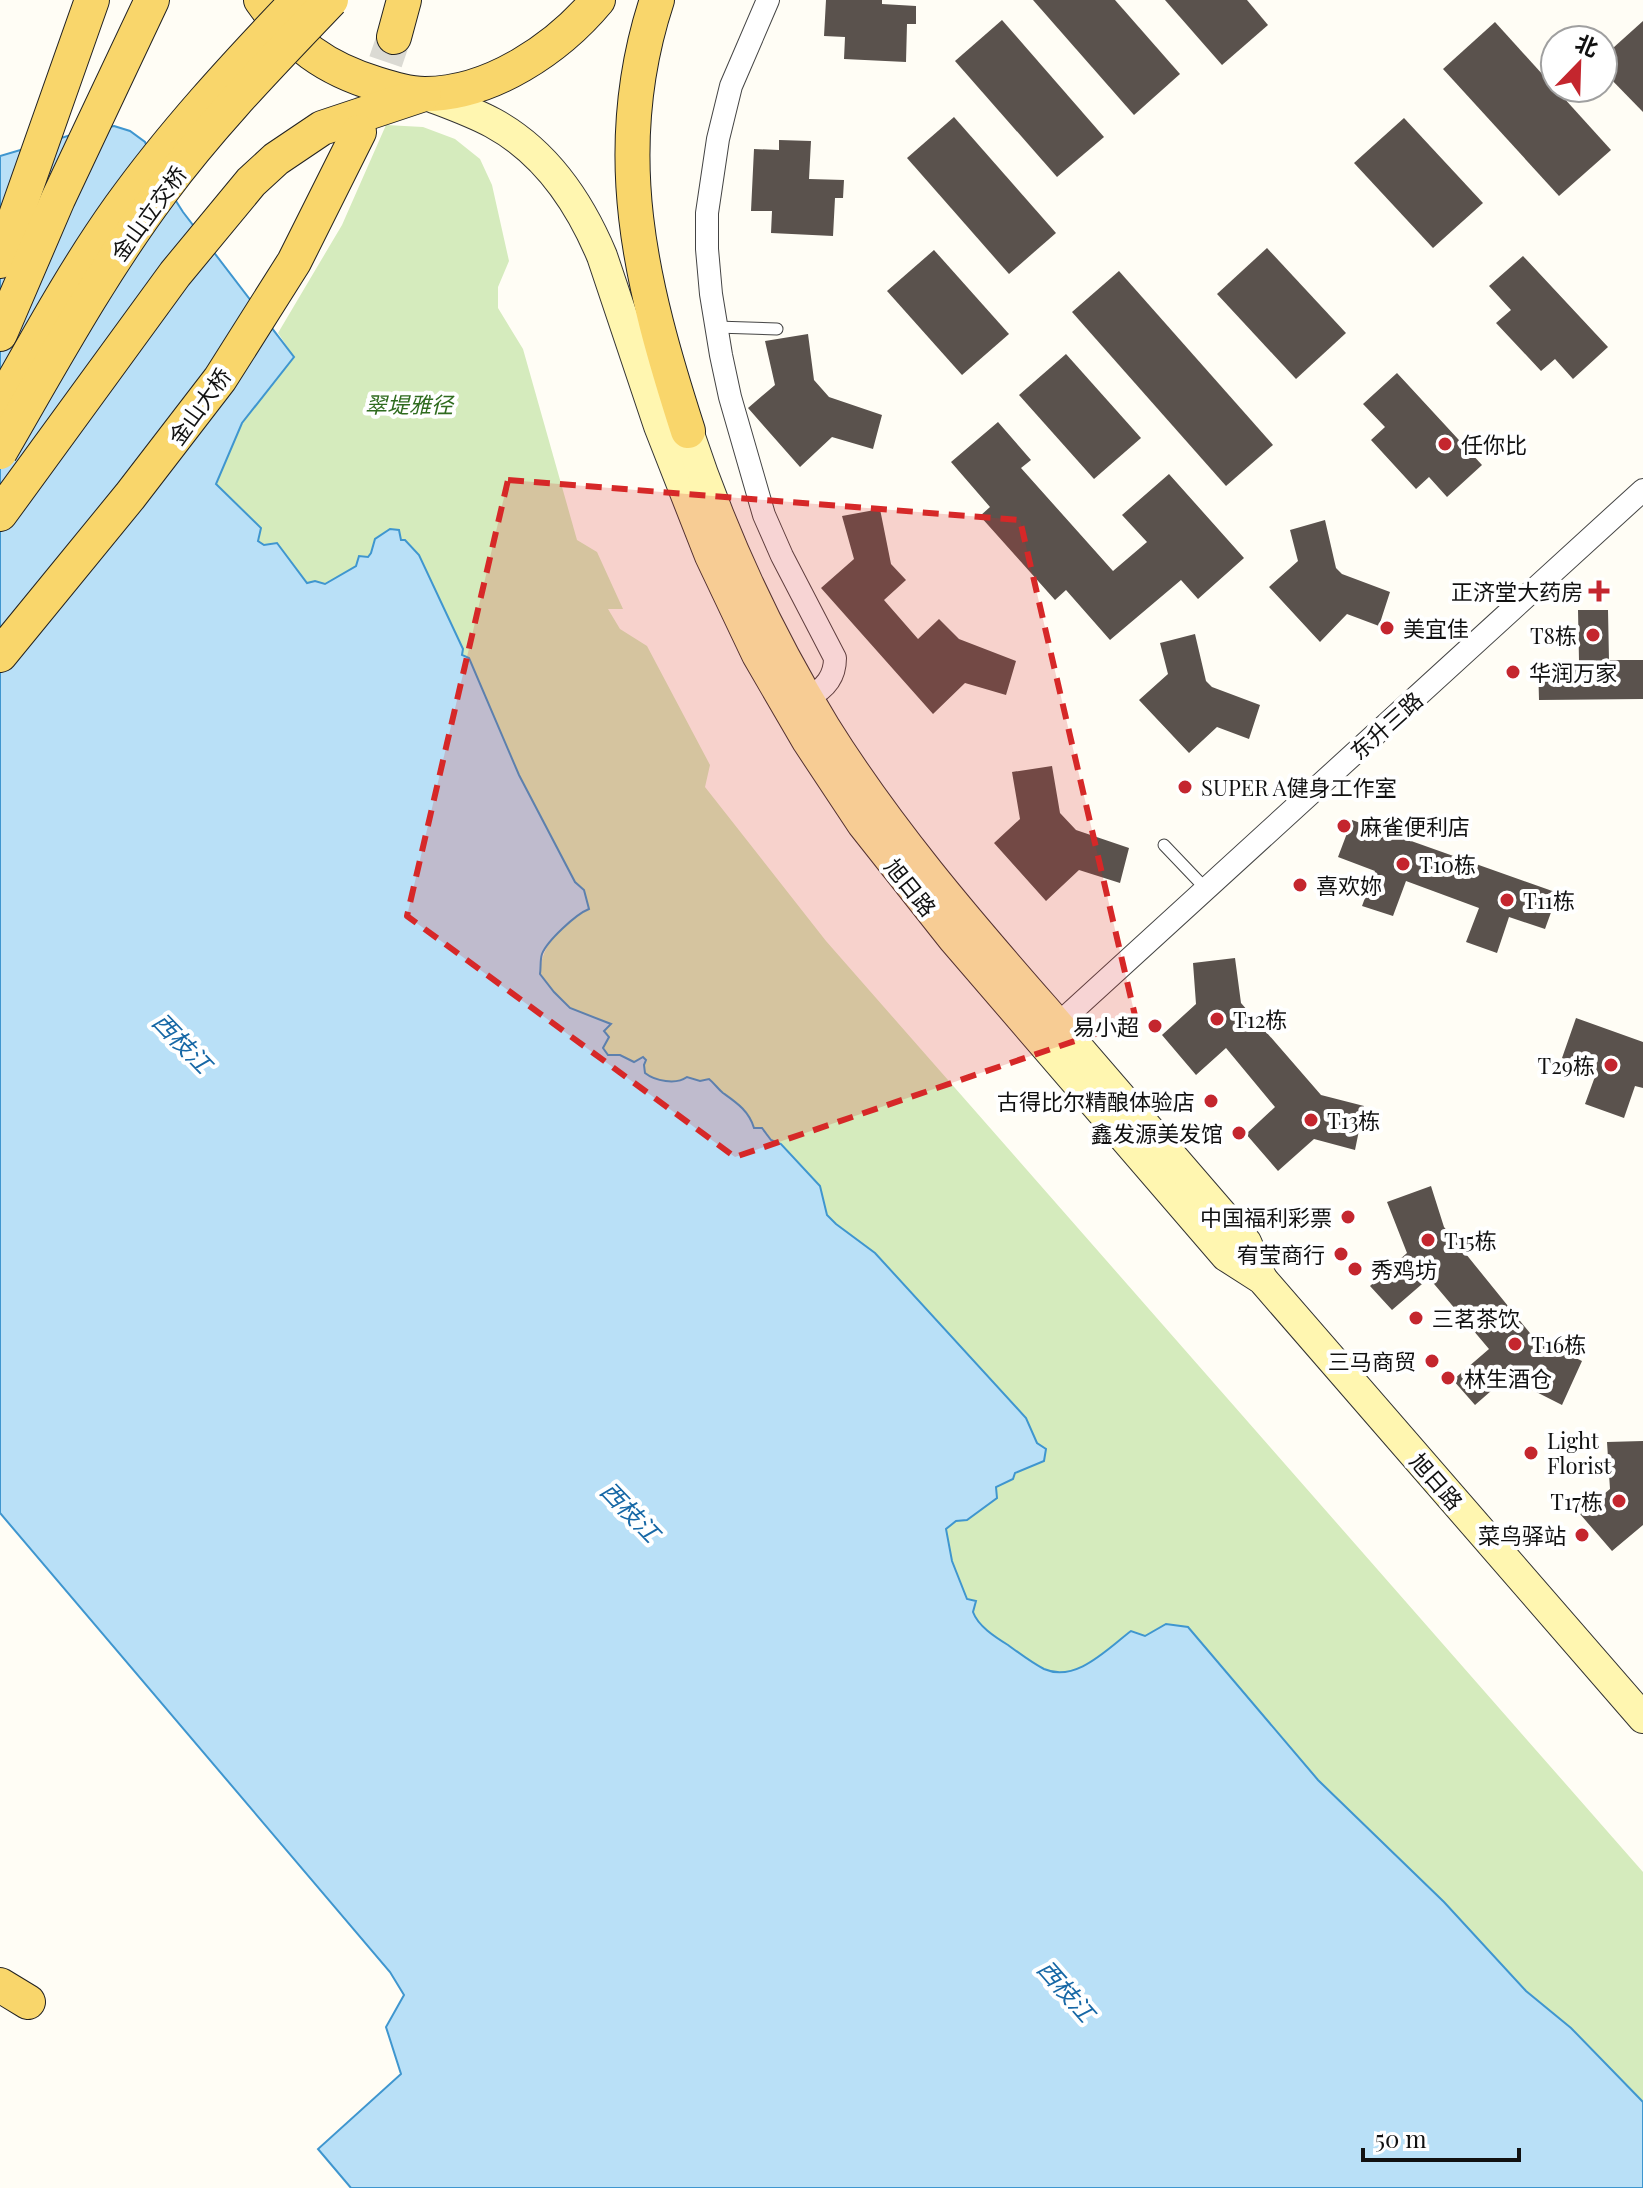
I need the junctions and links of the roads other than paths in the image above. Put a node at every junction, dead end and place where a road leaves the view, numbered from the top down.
1 (92, 0) edge
2 (152, 0) edge
3 (261, 0) edge
4 (298, 0) edge
5 (331, 0) edge
6 (404, 0) edge
7 (598, 0) edge
8 (657, 0) edge
9 (768, 0) edge
10 (394, 37) tunnel mouth
11 (424, 94) junction
12 (354, 125) junction
13 (0, 261) edge
14 (716, 327) junction
15 (777, 329) dead end
16 (0, 334) edge
17 (0, 405) edge
18 (673, 429) junction
19 (0, 452) edge
20 (1643, 490) edge
21 (0, 514) edge
22 (0, 655) edge
23 (808, 697) junction
24 (1164, 845) dead end
25 (1206, 889) junction
26 (1058, 1024) junction
27 (1262, 1279) junction
28 (1643, 1718) edge
29 (0, 1974) edge
30 (14, 1993) edge

1 - 13 main road
2 - 16 main road
3 - 11 main road
4 - 17 main road, 金山立交桥, bridge
5 - 19 main road, 金山立交桥, bridge
6 - 10 main road
7 - 11 main road
8 - 18 main road
9 - 14 street
11 - 12 main road
11 - 18 main road
12 - 21 main road
12 - 22 main road, 金山大桥
14 - 15 lane
14 - 23 street
18 - 23 main road, 旭日路
18 - 27 main road, 旭日路
20 - 25 street, 东升三路
23 - 26 main road, 旭日路
24 - 25 lane
25 - 26 street, 东升三路
26 - 27 main road, 旭日路
27 - 28 main road, 旭日路
29 - 30 main road

